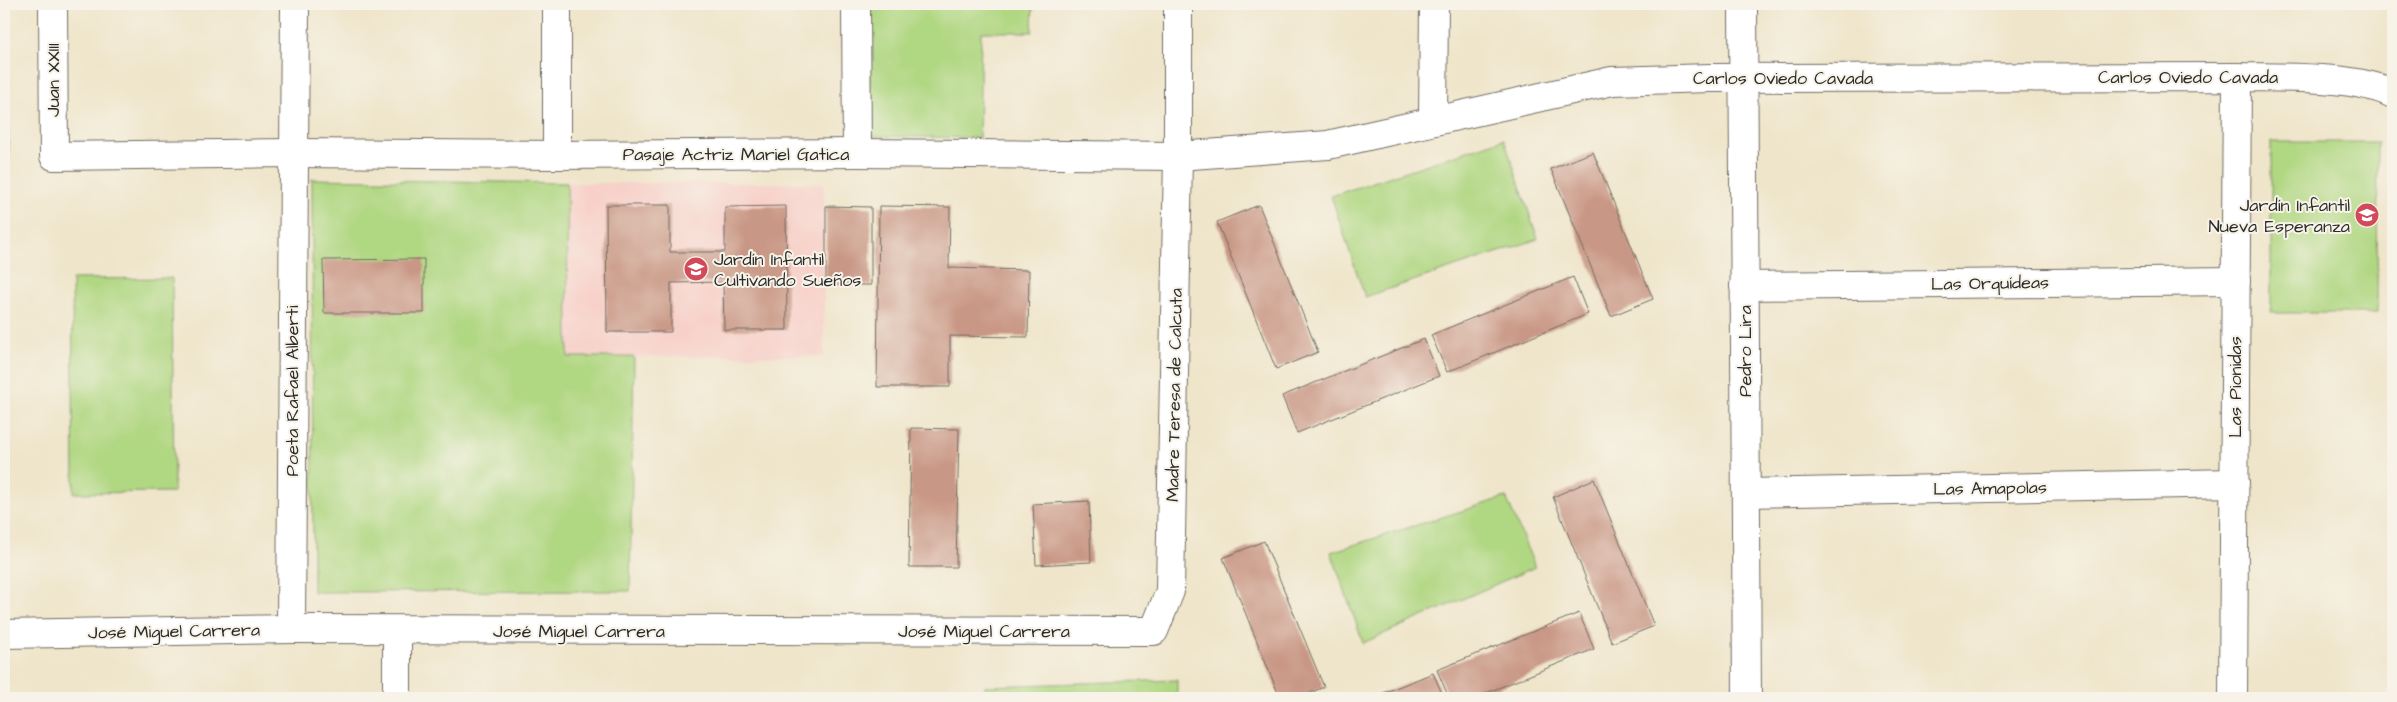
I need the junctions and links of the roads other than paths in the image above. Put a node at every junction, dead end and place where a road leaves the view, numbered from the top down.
1 (53, 4) edge
2 (295, 4) edge
3 (557, 4) edge
4 (856, 4) edge
5 (1178, 4) edge
6 (1434, 4) edge
7 (1743, 4) edge
8 (2237, 77) junction
9 (1744, 78) junction
10 (2393, 94) edge
11 (1433, 120) junction
12 (294, 153) junction
13 (857, 153) junction
14 (557, 155) junction
15 (54, 156) joint
16 (1178, 156) junction
17 (2236, 281) junction
18 (1744, 286) junction
19 (2235, 483) junction
20 (1746, 492) junction
21 (291, 629) junction
22 (397, 631) junction
23 (1154, 631) joint
24 (4, 634) edge
25 (397, 698) edge
26 (1747, 698) edge
27 (2233, 698) edge

1 - 15 street, Juan XXIII
2 - 12 street
3 - 14 street
4 - 13 street
5 - 16 street, Madre Teresa de Calcuta
6 - 11 street
7 - 9 street, Pedro Lira
8 - 9 street, Carlos Oviedo Cavada
8 - 10 street, Carlos Oviedo Cavada
8 - 17 street, Las Pionidas
9 - 11 street, Carlos Oviedo Cavada
9 - 18 street, Pedro Lira
11 - 16 street, Carlos Oviedo Cavada
12 - 14 street, Pasaje Actriz Mariel Gatica
12 - 15 street, Pasaje Actriz Mariel Gatica
12 - 21 street, Poeta Rafael Alberti
13 - 14 street, Pasaje Actriz Mariel Gatica
13 - 16 street, Pasaje Actriz Mariel Gatica
16 - 23 street, Madre Teresa de Calcuta
17 - 18 street, Las Orquídeas
17 - 19 street, Las Pionidas
18 - 20 street, Pedro Lira
19 - 20 street, Las Amapolas
19 - 27 street, Las Pionidas
20 - 26 street, Pedro Lira
21 - 22 street, José Miguel Carrera
21 - 24 street, José Miguel Carrera
22 - 23 street, José Miguel Carrera
22 - 25 street

